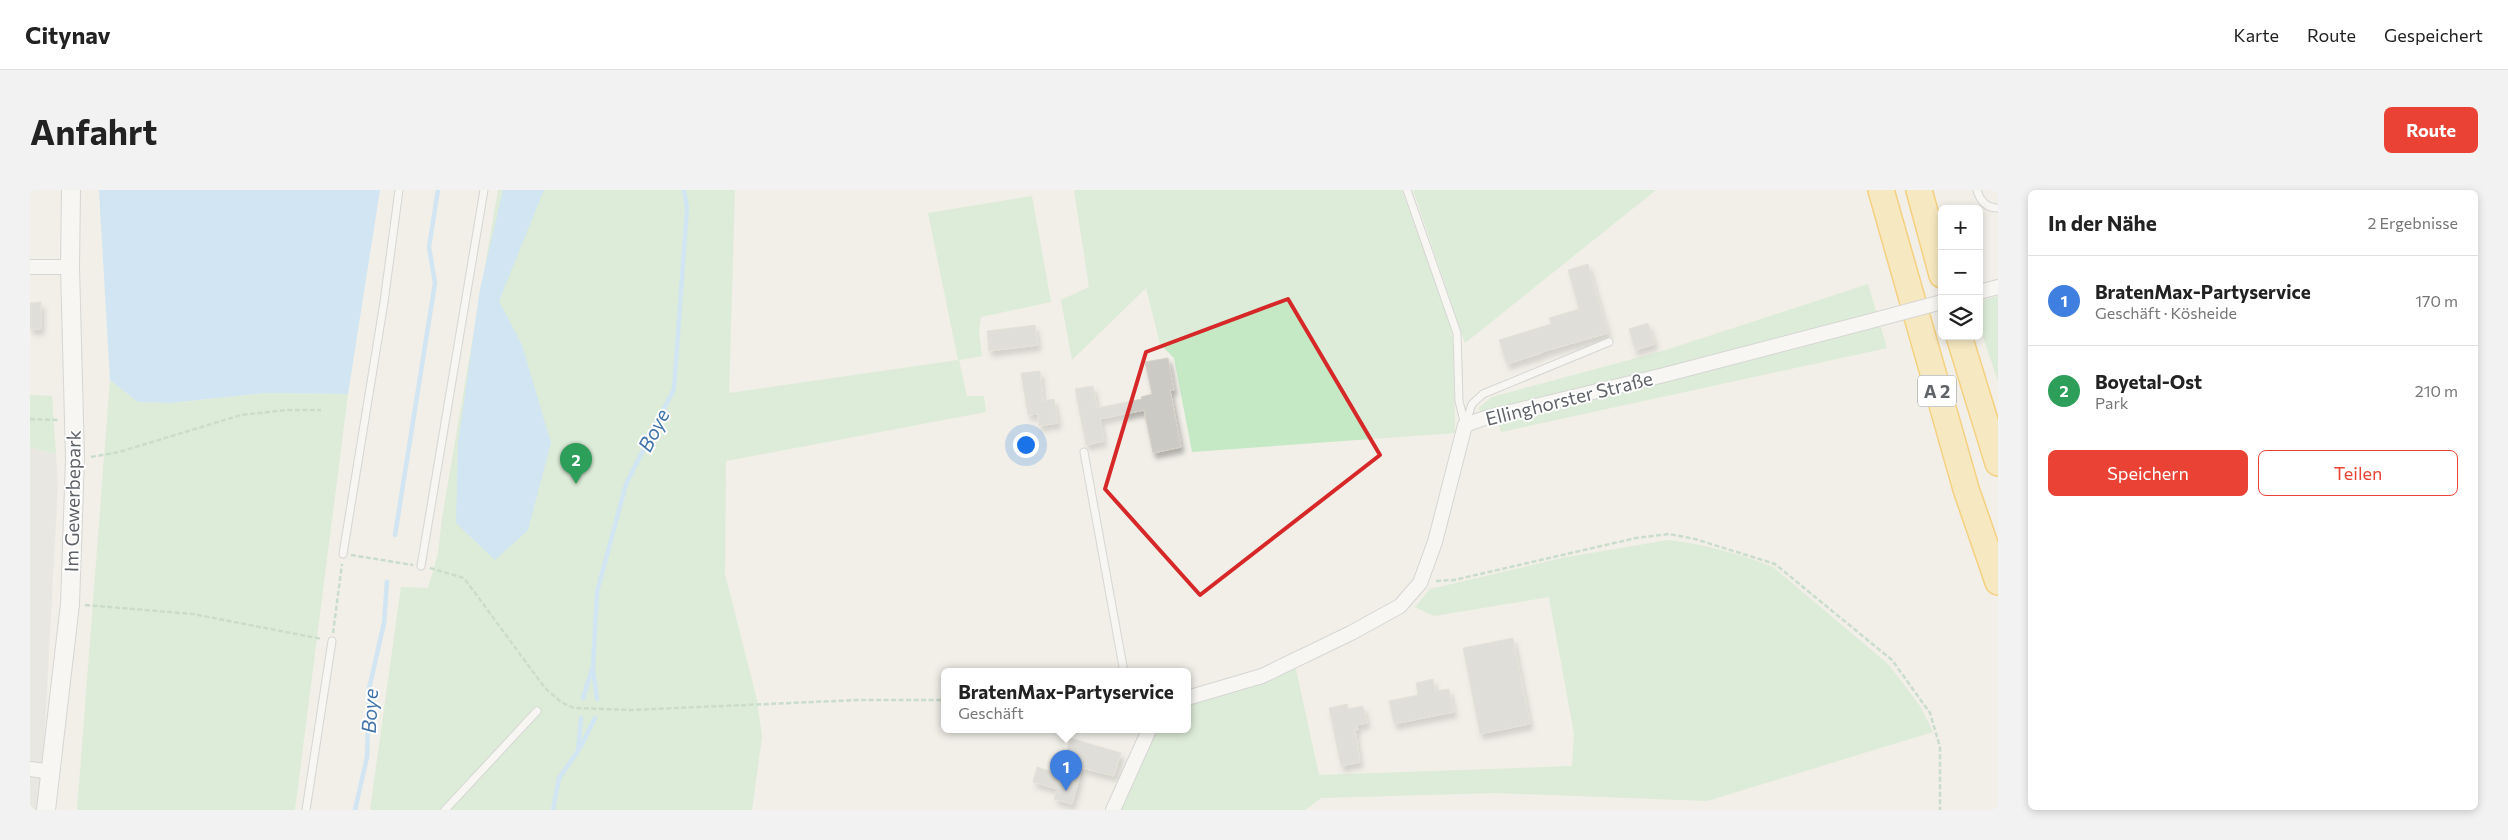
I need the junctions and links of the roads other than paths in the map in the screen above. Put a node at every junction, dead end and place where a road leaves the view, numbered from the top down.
1 (71, 190) edge
2 (398, 190) edge
3 (484, 190) edge
4 (1407, 190) edge
5 (1880, 190) edge
6 (1919, 190) edge
7 (1977, 190) edge
8 (1998, 208) edge
9 (1938, 260) edge
10 (30, 267) edge
11 (70, 267) junction
12 (1996, 287) edge
13 (1983, 291) edge
14 (1938, 303) edge
15 (1960, 340) edge
16 (1609, 342) dead end
17 (1465, 425) junction
18 (1084, 452) dead end
19 (1998, 463) edge
20 (343, 554) road end
21 (421, 566) road end
22 (1998, 582) edge
23 (332, 641) road end
24 (1123, 668) edge
25 (1191, 697) edge
26 (537, 711) dead end
27 (1148, 733) edge
28 (30, 769) edge
29 (51, 772) junction
30 (46, 810) edge
31 (306, 810) edge
32 (445, 810) edge
33 (1113, 810) edge

1 - 11 street, Im Gewerbepark
2 - 20 lane
3 - 21 lane
4 - 17 lane
5 - 22 highway, A 2
6 - 9 highway
7 - 8 lane
10 - 11 street
11 - 29 street, Im Gewerbepark
12 - 13 street
14 - 17 street, Ellinghorster Straße, bridge
15 - 19 highway, A 2
16 - 17 lane
17 - 25 street, Ellinghorster Straße
18 - 24 lane
23 - 31 lane
26 - 32 lane
27 - 33 street
28 - 29 street
29 - 30 street, Im Gewerbepark

